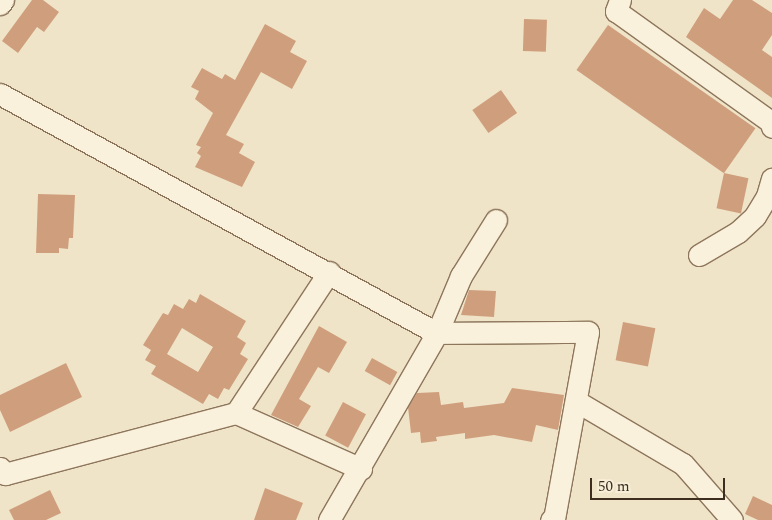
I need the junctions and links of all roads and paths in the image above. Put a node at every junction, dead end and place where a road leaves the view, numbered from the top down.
1 (3, 0) edge
2 (620, 0) edge
3 (0, 4) edge
4 (0, 94) edge
5 (772, 126) edge
6 (772, 179) edge
7 (496, 220) dead end
8 (699, 255) dead end
9 (329, 272) junction
10 (436, 332) junction
11 (576, 400) junction
12 (236, 413) junction
13 (0, 468) edge
14 (361, 469) junction
15 (329, 520) edge
16 (553, 520) edge
17 (732, 520) edge

1 - 3 street
2 - 5 street
4 - 9 street
6 - 8 street
7 - 10 street
9 - 10 street
9 - 12 street
10 - 11 street
10 - 14 street
11 - 16 street
11 - 17 street
12 - 13 street
12 - 14 street
14 - 15 street

